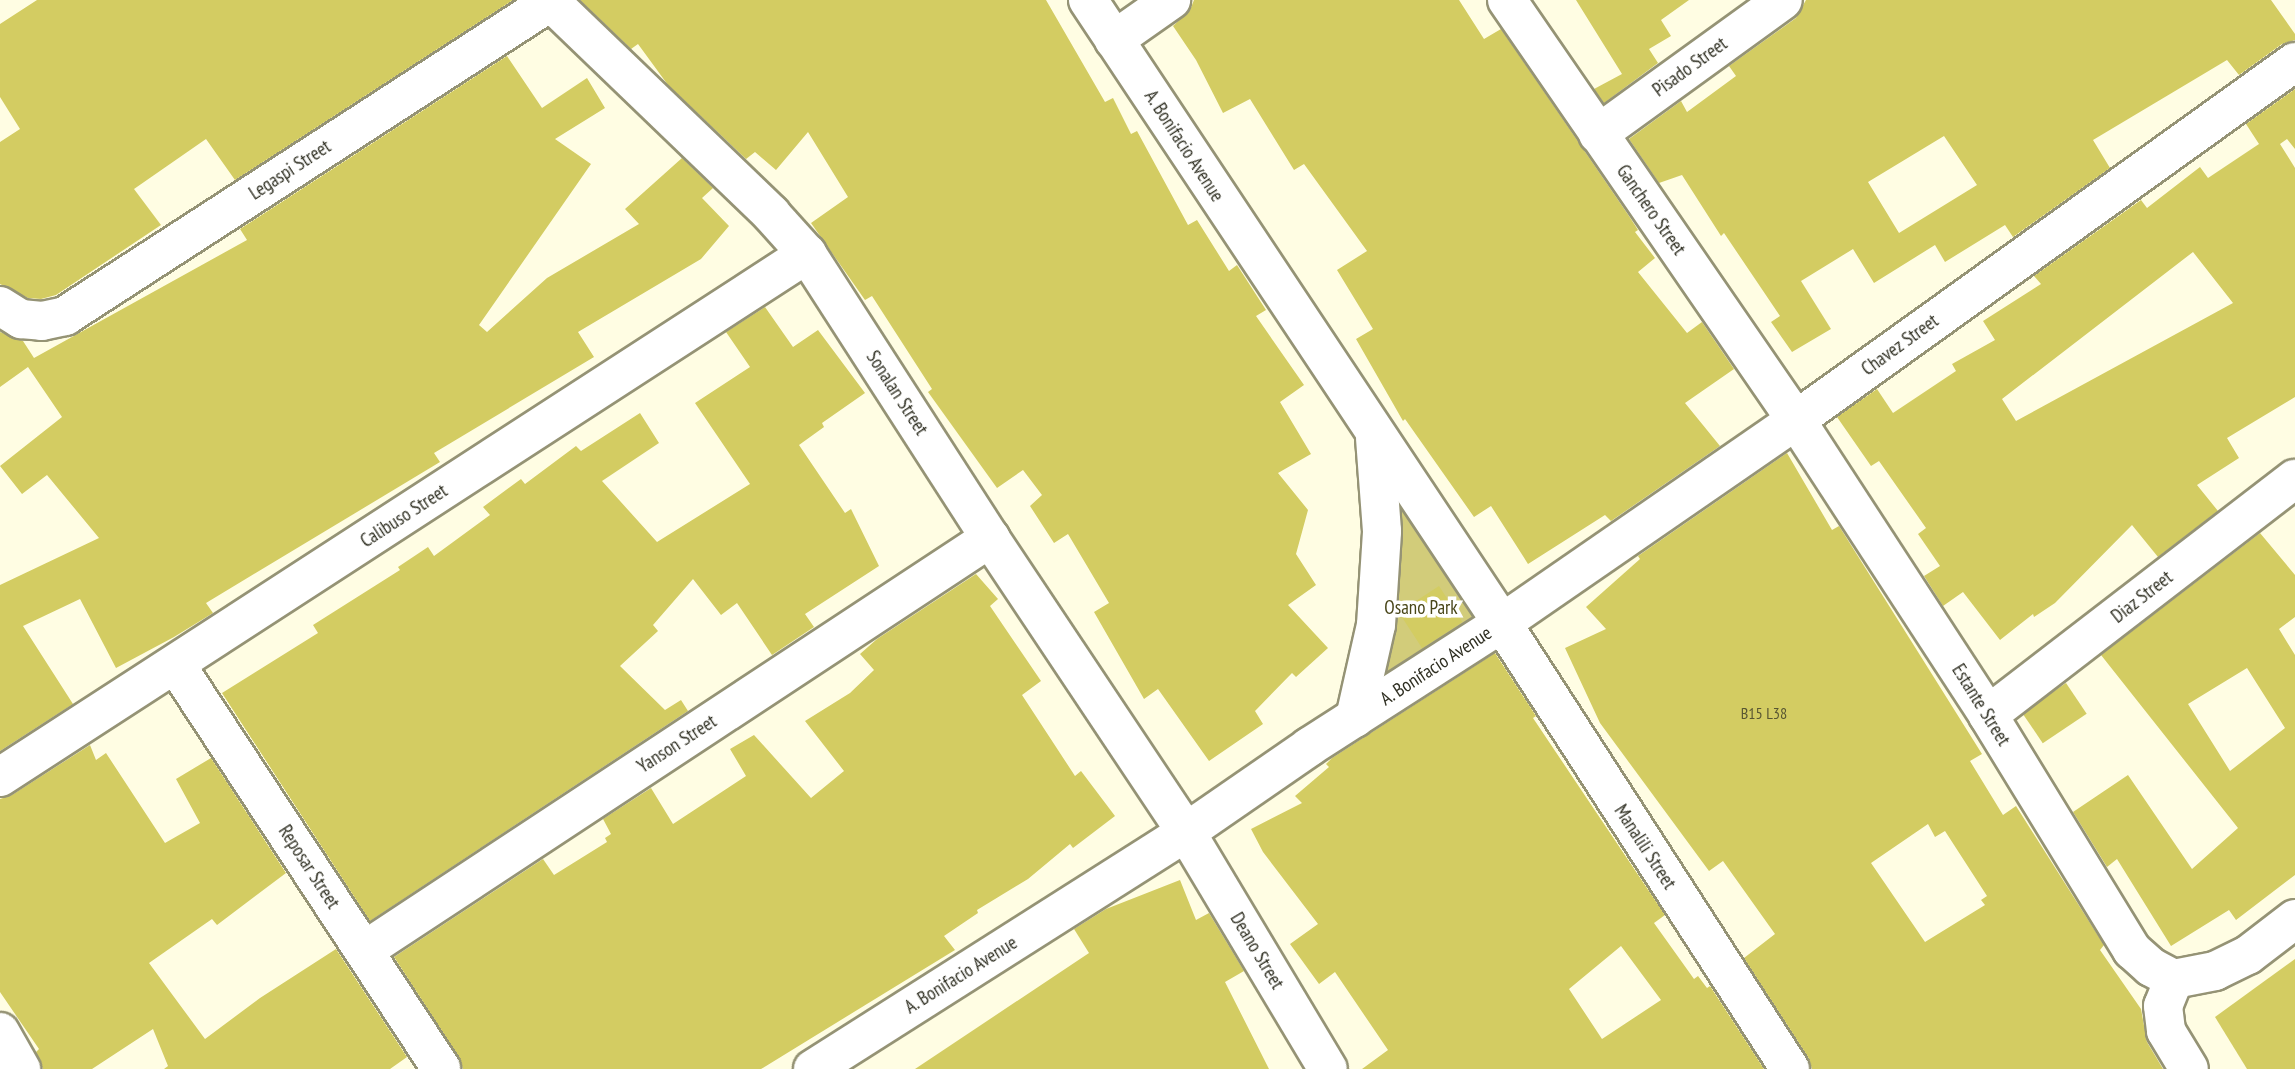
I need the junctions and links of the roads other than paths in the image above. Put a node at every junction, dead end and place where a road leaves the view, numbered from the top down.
1 (1087, 0) edge
2 (1171, 0) edge
3 (1507, 0) edge
4 (1783, 0) edge
5 (552, 1) edge
6 (1114, 40) junction
7 (2295, 62) edge
8 (1598, 134) junction
9 (807, 254) junction
10 (11, 313) edge
11 (1796, 420) junction
12 (1374, 436) junction
13 (2295, 479) edge
14 (990, 538) junction
15 (1502, 623) junction
16 (176, 665) junction
17 (1988, 715) junction
18 (1355, 718) junction
19 (0, 777) edge
20 (1186, 832) junction
21 (2295, 919) edge
22 (365, 950) junction
23 (2174, 979) junction
24 (0, 1032) edge
25 (21, 1069) edge
26 (441, 1069) edge
27 (813, 1069) edge
28 (1328, 1069) edge
29 (1790, 1069) edge
30 (2189, 1069) edge

1 - 6 street, A. Bonifacio Avenue
2 - 6 street
3 - 8 street, Ganchero Street
4 - 8 street, Pisado Street
5 - 9 street, Sonalan Street
5 - 10 street, Legaspi Street
6 - 12 street, A. Bonifacio Avenue
7 - 11 street, Chavez Street
8 - 11 street, Ganchero Street
9 - 14 street, Sonalan Street
9 - 16 street, Calibuso Street
11 - 15 street, Chavez Street
11 - 17 street, Estante Street
12 - 15 street, A. Bonifacio Avenue
12 - 18 street
13 - 17 street, Diaz Street
14 - 20 street, Sonalan Street
14 - 22 street, Yanson Street
15 - 18 street, A. Bonifacio Avenue
15 - 29 street, Manalili Street
16 - 19 street, Calibuso Street
16 - 22 street, Reposar Street
17 - 23 street, Estante Street
18 - 20 street, A. Bonifacio Avenue
20 - 27 street, A. Bonifacio Avenue
20 - 28 street, Deano Street
21 - 23 street
22 - 26 street, Reposar Street
23 - 30 street
24 - 25 street

